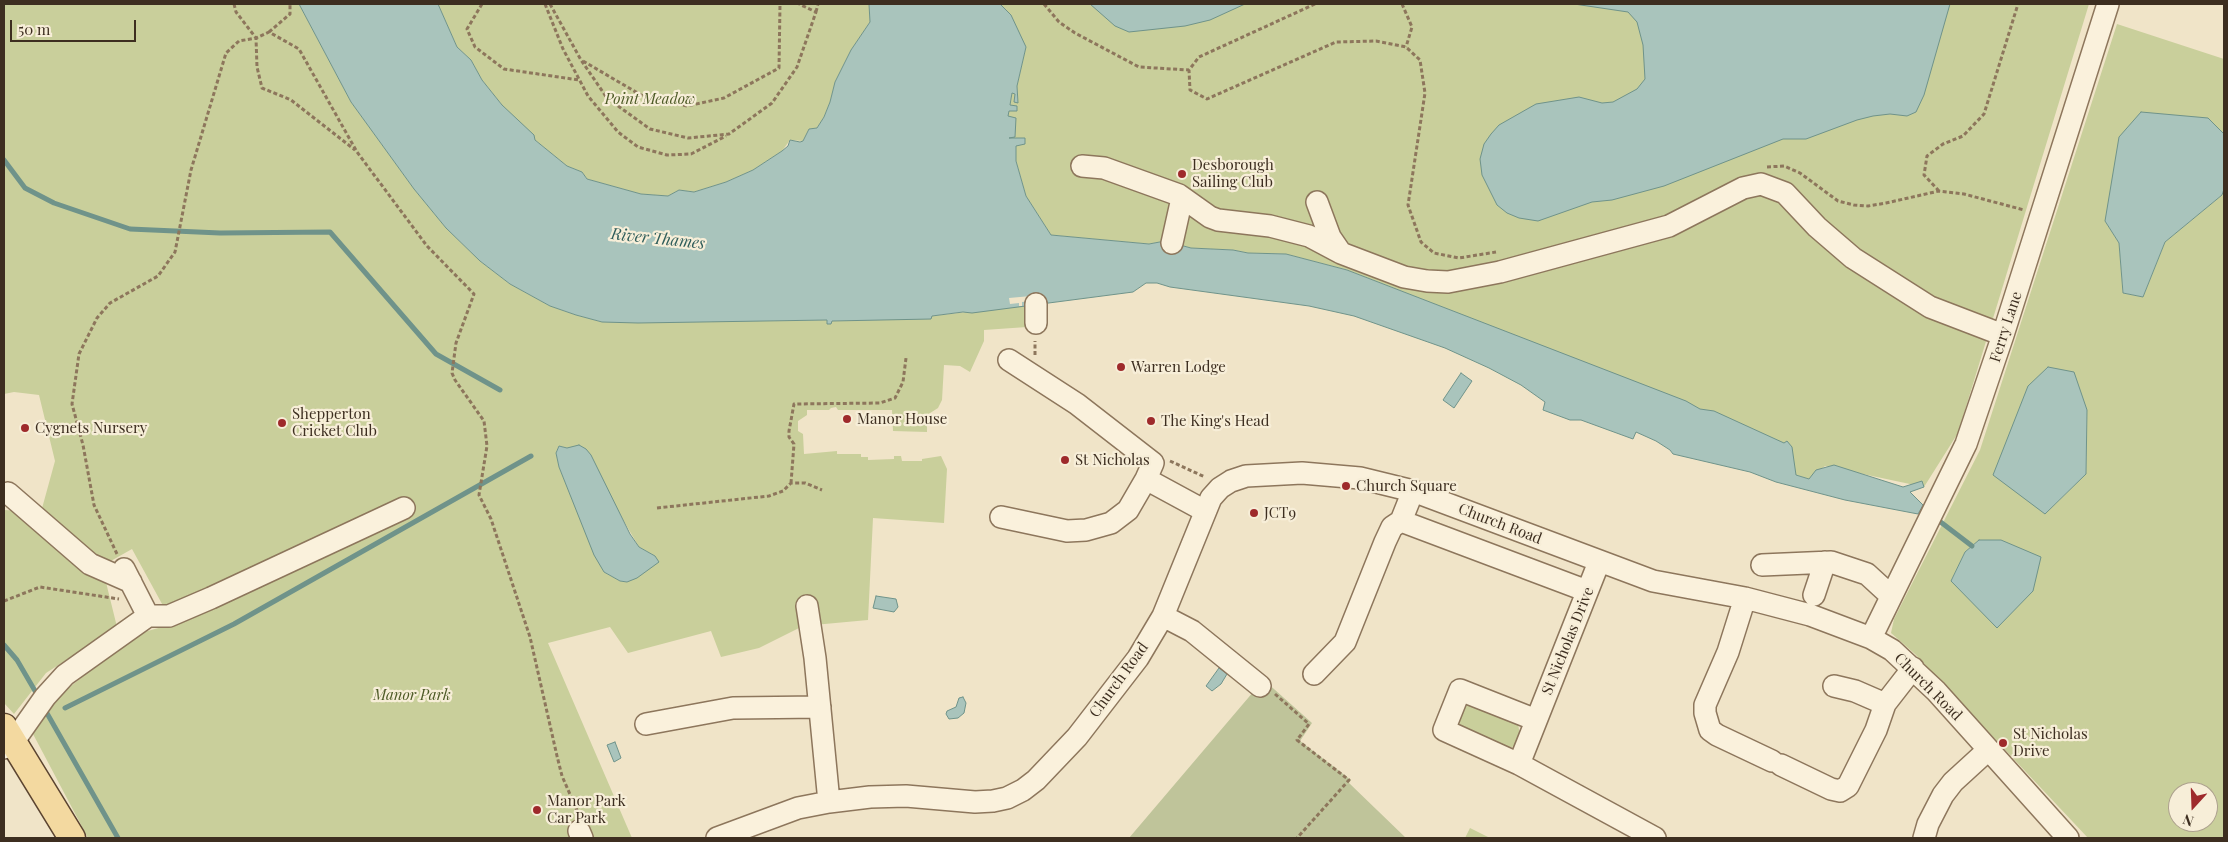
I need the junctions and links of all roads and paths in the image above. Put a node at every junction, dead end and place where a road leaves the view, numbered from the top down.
1 (234, 4) edge
2 (290, 4) edge
3 (482, 4) edge
4 (545, 4) edge
5 (550, 4) edge
6 (780, 4) edge
7 (799, 4) edge
8 (818, 4) edge
9 (1044, 4) edge
10 (1315, 4) edge
11 (1402, 4) edge
12 (2018, 4) edge
13 (2108, 4) edge
14 (816, 12) junction
15 (269, 32) junction
16 (256, 38) junction
17 (1406, 46) junction
18 (581, 60) junction
19 (1189, 70) junction
20 (580, 80) junction
21 (729, 134) junction
22 (357, 152) junction
23 (1082, 166) dead end
24 (1762, 168) dead end
25 (1939, 191) junction
26 (1182, 198) junction
27 (1317, 202) dead end
28 (2041, 216) junction
29 (1172, 243) dead end
30 (1506, 250) dead end
31 (1341, 253) junction
32 (2004, 335) junction
33 (906, 358) dead end
34 (1009, 360) dead end
35 (1146, 479) junction
36 (790, 483) junction
37 (822, 490) dead end
38 (1413, 490) junction
39 (8, 494) dead end
40 (404, 508) dead end
41 (657, 508) dead end
42 (1205, 511) junction
43 (1001, 517) dead end
44 (1401, 521) junction
45 (1599, 562) junction
46 (1825, 562) junction
47 (1762, 565) dead end
48 (123, 576) junction
49 (1587, 591) junction
50 (1814, 595) dead end
51 (1891, 596) junction
52 (1745, 598) junction
53 (4, 602) edge
54 (807, 606) dead end
55 (148, 616) junction
56 (1162, 616) junction
57 (1871, 638) junction
58 (1913, 668) junction
59 (1314, 674) dead end
60 (1260, 686) joint
61 (1834, 686) dead end
62 (1885, 704) junction
63 (820, 707) junction
64 (1536, 720) junction
65 (646, 724) dead end
66 (7, 739) edge
67 (1988, 750) junction
68 (1519, 764) junction
69 (829, 802) junction
70 (581, 830) edge
71 (72, 838) edge
72 (717, 838) edge
73 (1297, 838) edge
74 (1654, 838) edge
75 (1924, 838) edge
76 (2068, 838) edge

1 - 16 path
2 - 15 path
3 - 20 path
4 - 20 path
5 - 18 path
6 - 18 path
7 - 14 path
8 - 14 path
9 - 19 path
10 - 19 path
11 - 17 path
12 - 25 path
13 - 28 street, Ferry Lane
14 - 21 path
15 - 16 path
15 - 22 path
16 - 22 path
16 - 48 path
17 - 19 path
17 - 30 path
18 - 21 path
20 - 21 path
22 - 70 path
23 - 26 street
24 - 25 path
25 - 28 path
26 - 29 street
26 - 31 street
27 - 31 street
28 - 32 street, Ferry Lane
31 - 32 street
32 - 51 street, Ferry Lane
33 - 36 path
34 - 35 street
35 - 42 street
35 - 43 street
36 - 37 path
36 - 41 path
38 - 42 street, Church Road
38 - 44 street
38 - 45 street, Church Road
39 - 48 street
40 - 55 street
42 - 56 street, Church Road
44 - 49 street
44 - 59 street
45 - 49 street, St Nicholas Drive
45 - 52 street, Church Road
46 - 47 street
46 - 50 street
46 - 51 street
48 - 53 path
48 - 55 street
49 - 64 street, St Nicholas Drive
51 - 57 street, Ferry Lane
52 - 57 street, Church Road
52 - 62 street
54 - 63 street
55 - 66 street
56 - 60 street
56 - 69 street, Church Road
57 - 58 street, Church Road
58 - 62 street
58 - 67 street, Church Road
60 - 73 path
61 - 62 street
63 - 65 street
63 - 69 street
64 - 68 street, St Nicholas Drive
64 - 68 street
66 - 71 main road
67 - 75 street
67 - 76 street, Church Road
68 - 74 street
69 - 72 street, Church Road

